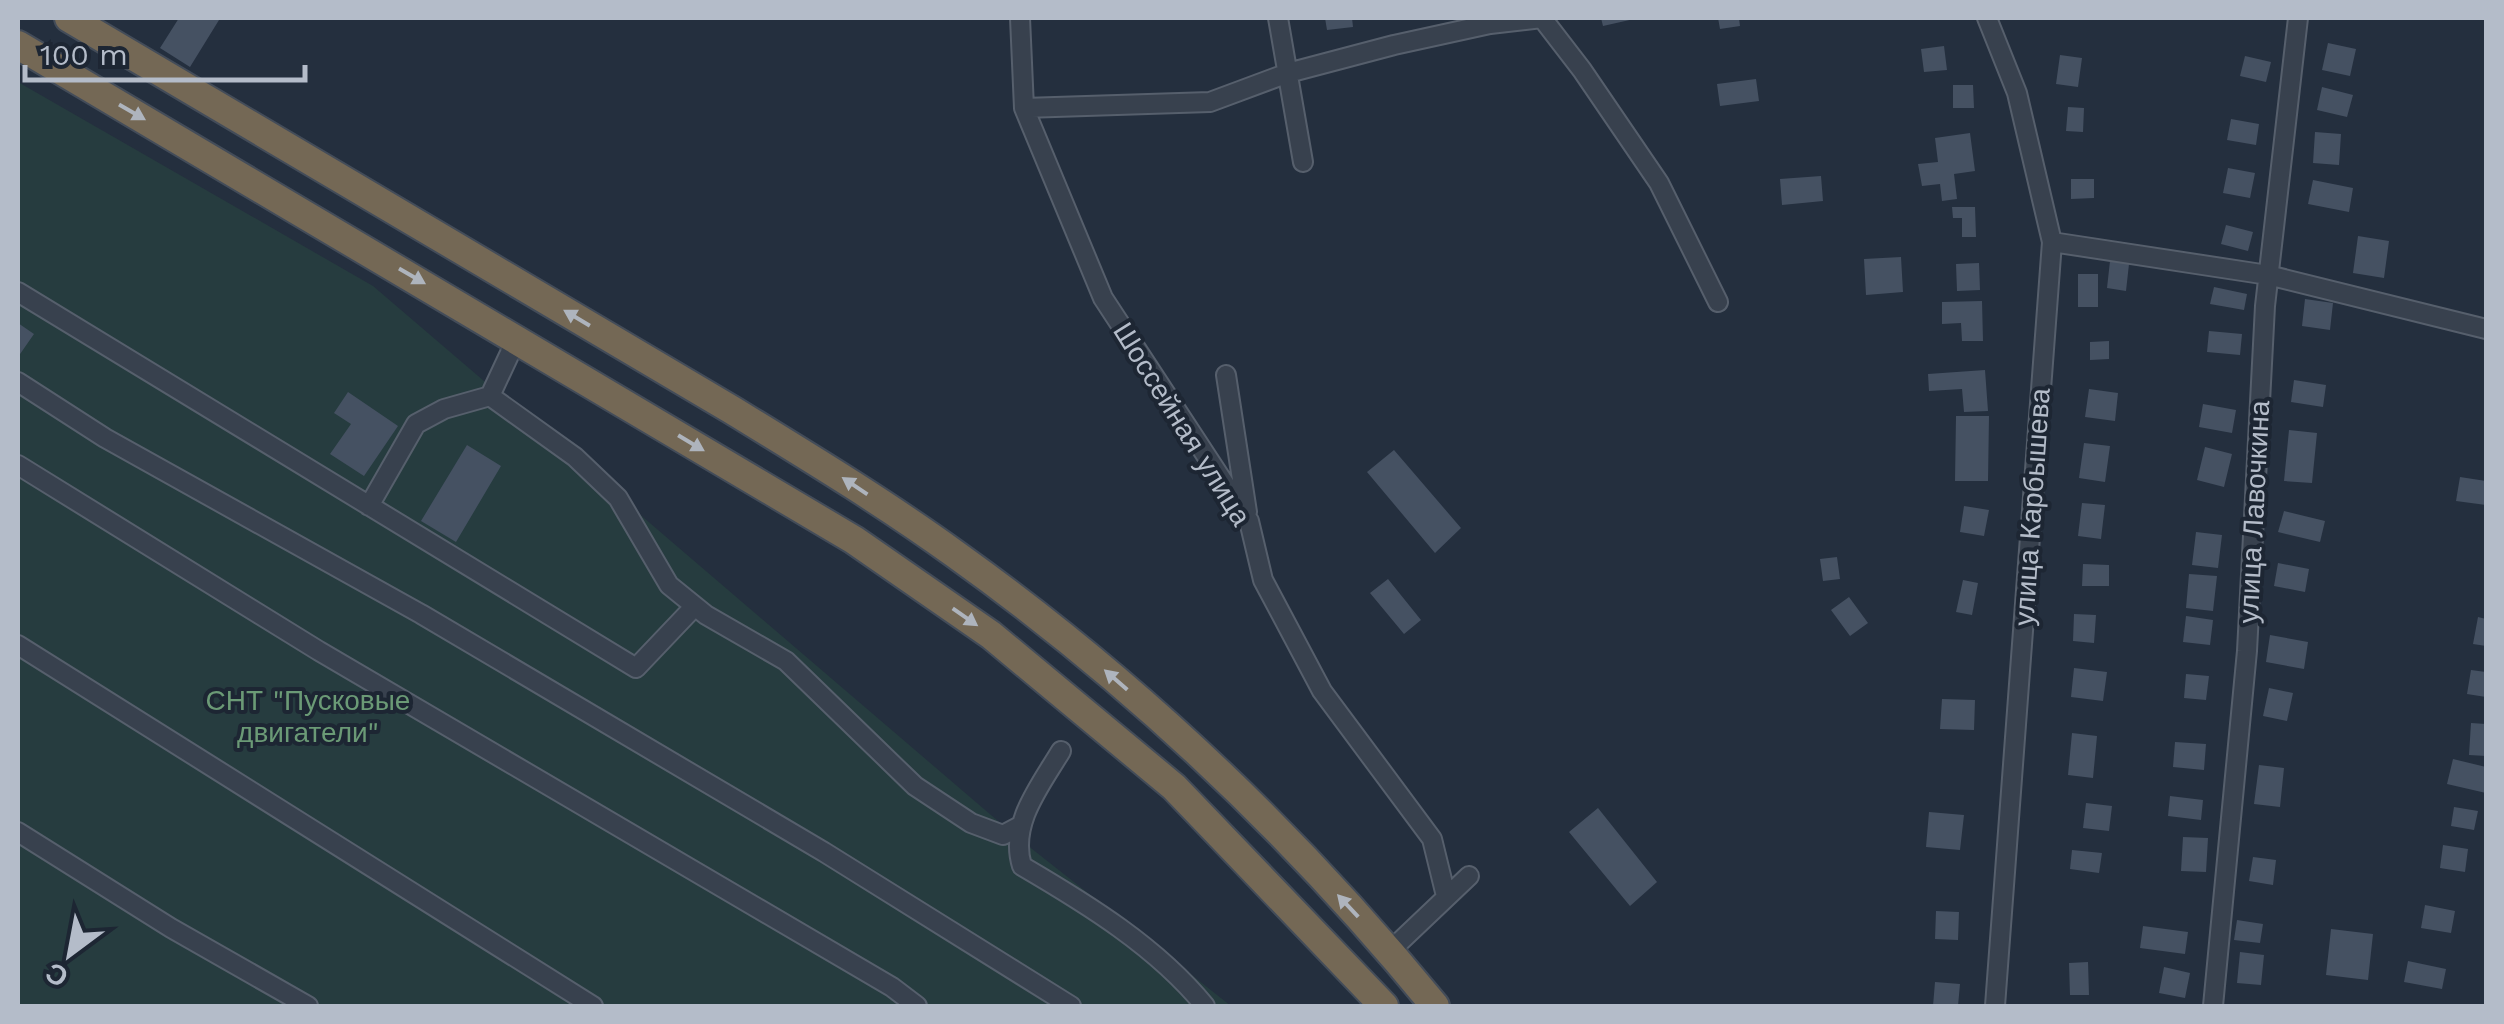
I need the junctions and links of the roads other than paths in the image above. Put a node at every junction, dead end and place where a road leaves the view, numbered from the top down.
1 (69, 18) edge
2 (1020, 18) edge
3 (1278, 18) edge
4 (1542, 18) edge
5 (1987, 18) edge
6 (2298, 18) edge
7 (18, 45) edge
8 (1288, 73) junction
9 (1024, 108) junction
10 (1303, 162) dead end
11 (2052, 242) junction
12 (2268, 274) junction
13 (18, 292) edge
14 (1718, 302) dead end
15 (2486, 329) edge
16 (517, 338) junction
17 (1226, 374) dead end
18 (18, 382) edge
19 (490, 396) junction
20 (18, 464) edge
21 (369, 506) junction
22 (1248, 521) junction
23 (695, 606) junction
24 (18, 645) edge
25 (1061, 751) dead end
26 (1020, 826) junction
27 (18, 832) edge
28 (1470, 876) dead end
29 (1446, 896) junction
30 (1390, 951) junction
31 (308, 1006) edge
32 (592, 1006) edge
33 (917, 1006) edge
34 (1072, 1006) edge
35 (1204, 1006) edge
36 (1384, 1006) edge
37 (1435, 1006) edge
38 (1995, 1006) edge
39 (2213, 1006) edge

30 -> 1 highway
2 - 9 street, Шоссейная улица
3 - 8 street
4 - 8 street
4 - 14 street
5 - 11 street, улица Карбышева
6 - 12 street, улица Лавочкина
7 -> 16 highway
8 - 9 street
8 - 10 street
9 - 22 street, Шоссейная улица
11 - 12 street
11 - 38 street, улица Карбышева
12 - 15 street
12 - 39 street, улица Лавочкина
13 - 21 street
16 - 19 street
16 -> 36 highway
17 - 22 street
18 - 34 street
19 - 21 street
19 - 23 street
20 - 33 street
21 - 23 street
22 - 29 street, Шоссейная улица
23 - 26 street
24 - 32 street
25 - 26 street
26 - 35 street
27 - 31 street
28 - 29 street
29 - 30 street
30 - 37 highway

